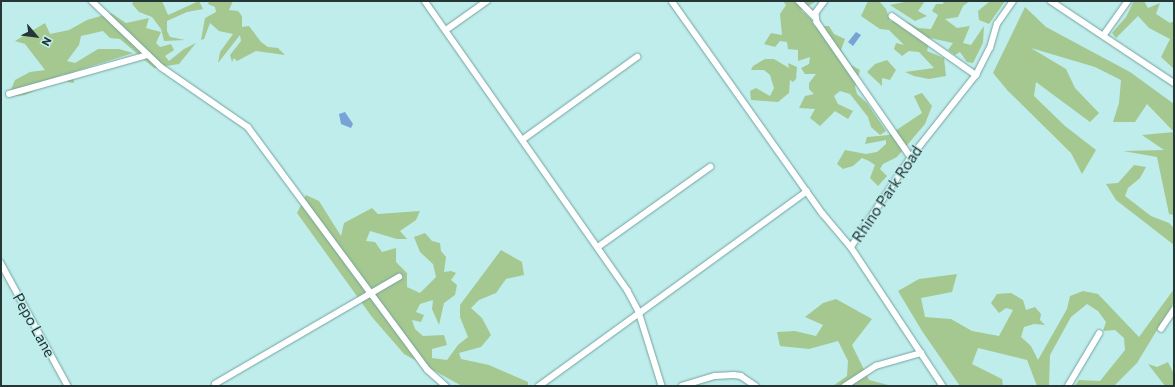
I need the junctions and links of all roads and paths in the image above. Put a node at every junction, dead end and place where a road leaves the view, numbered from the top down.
1 (92, 1) edge
2 (425, 1) edge
3 (487, 1) edge
4 (672, 1) edge
5 (800, 1) edge
6 (825, 1) edge
7 (1013, 1) edge
8 (1051, 1) edge
9 (1128, 1) edge
10 (892, 16) dead end
11 (815, 17) junction
12 (446, 30) junction
13 (1103, 36) junction
14 (148, 55) junction
15 (637, 57) dead end
16 (976, 75) junction
17 (1174, 83) edge
18 (9, 94) dead end
19 (522, 140) junction
20 (911, 157) junction
21 (710, 167) dead end
22 (807, 191) junction
23 (851, 247) junction
24 (598, 248) junction
25 (1, 263) edge
26 (398, 277) dead end
27 (370, 293) junction
28 (1174, 310) edge
29 (638, 312) junction
30 (1161, 329) dead end
31 (1099, 334) dead end
32 (921, 353) junction
33 (216, 384) dead end
34 (68, 386) edge
35 (446, 386) edge
36 (540, 386) edge
37 (662, 386) edge
38 (682, 386) edge
39 (756, 386) edge
40 (845, 386) edge
41 (943, 386) edge
42 (1068, 386) edge

1 - 14 street
2 - 12 street
3 - 12 street
4 - 22 street
5 - 11 street
6 - 11 street
7 - 16 street, Rhino Park Road
8 - 13 street
9 - 13 street
10 - 16 street
11 - 20 street
12 - 19 street
13 - 17 street
14 - 18 street
14 - 27 street
15 - 19 street
16 - 20 street, Rhino Park Road
19 - 24 street
20 - 23 street, Rhino Park Road
21 - 24 street
22 - 23 street
22 - 29 street
23 - 32 street, Rhino Park Road
24 - 29 street
25 - 34 street, Pepo Lane
26 - 27 street
27 - 33 street
27 - 35 street
28 - 30 street
29 - 36 street
29 - 37 street
31 - 42 street
32 - 40 street
32 - 41 street, Rhino Park Road
38 - 39 street

